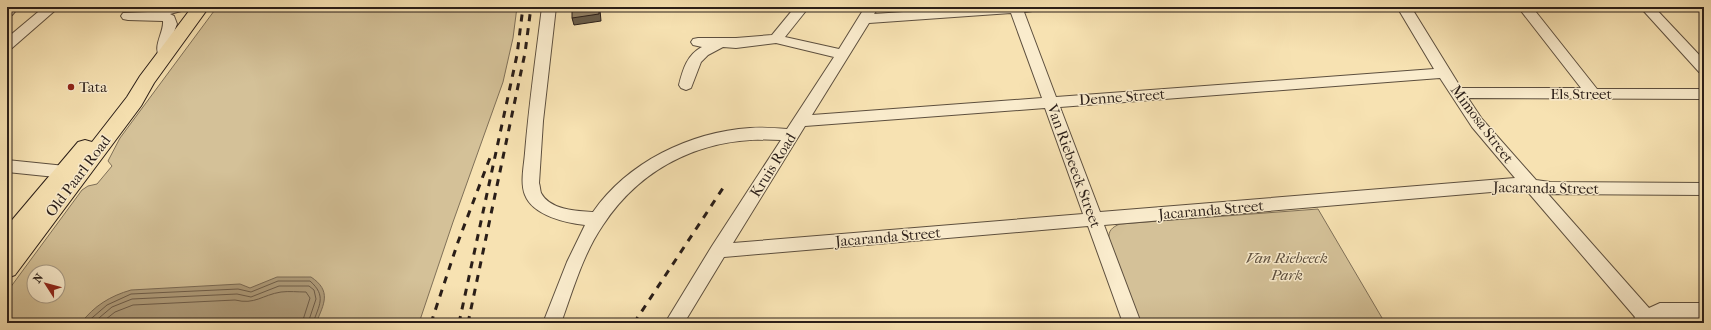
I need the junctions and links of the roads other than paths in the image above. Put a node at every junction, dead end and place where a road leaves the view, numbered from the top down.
1 (12, 7) edge
2 (52, 7) edge
3 (180, 7) edge
4 (201, 7) edge
5 (548, 7) edge
6 (802, 7) edge
7 (1036, 7) edge
8 (1404, 7) edge
9 (1525, 7) edge
10 (1647, 7) edge
11 (1016, 8) junction
12 (7, 12) edge
13 (868, 13) edge
14 (776, 39) junction
15 (698, 42) dead end
16 (719, 43) junction
17 (7, 46) edge
18 (842, 54) junction
19 (165, 55) junction
20 (1704, 68) edge
21 (1444, 73) junction
22 (686, 85) dead end
23 (1457, 93) junction
24 (1594, 94) junction
25 (1704, 94) edge
26 (1051, 103) junction
27 (800, 121) junction
28 (791, 135) junction
29 (7, 166) edge
30 (72, 173) junction
31 (1531, 186) junction
32 (1704, 190) edge
33 (598, 219) junction
34 (1094, 219) junction
35 (7, 241) edge
36 (718, 251) junction
37 (7, 269) edge
38 (1704, 311) edge
39 (1647, 322) edge
40 (552, 323) edge
41 (674, 323) edge
42 (1132, 323) edge

1 - 12 street
2 - 17 street
3 - 19 street
4 - 19 main road, Old Paarl Road
5 - 33 street
6 - 14 street
7 - 11 street
8 - 21 street, Mimosa Street
9 - 24 street
10 - 20 street
11 - 13 street
11 - 26 street, Van Riebeeck Street
13 - 18 street, Kruis Road
14 - 16 street
14 - 18 street
15 - 16 street
16 - 22 street
18 - 27 street, Kruis Road
19 - 30 main road, Old Paarl Road
21 - 23 street, Mimosa Street
21 - 26 street, Denne Street
23 - 24 street, Els Street
23 - 31 street, Mimosa Street
24 - 25 street, Els Street
26 - 27 street, Denne Street
26 - 34 street, Van Riebeeck Street
27 - 28 street, Kruis Road
28 - 33 street
28 - 36 street, Kruis Road
29 - 30 street
30 - 35 main road, Old Paarl Road
30 - 37 main road, Old Paarl Road
31 - 32 street, Jacaranda Street
31 - 34 street, Jacaranda Street
31 - 39 street, Mimosa Street
33 - 40 street
34 - 36 street, Jacaranda Street
34 - 42 street, Van Riebeeck Street
36 - 41 street, Kruis Road
38 - 39 street

